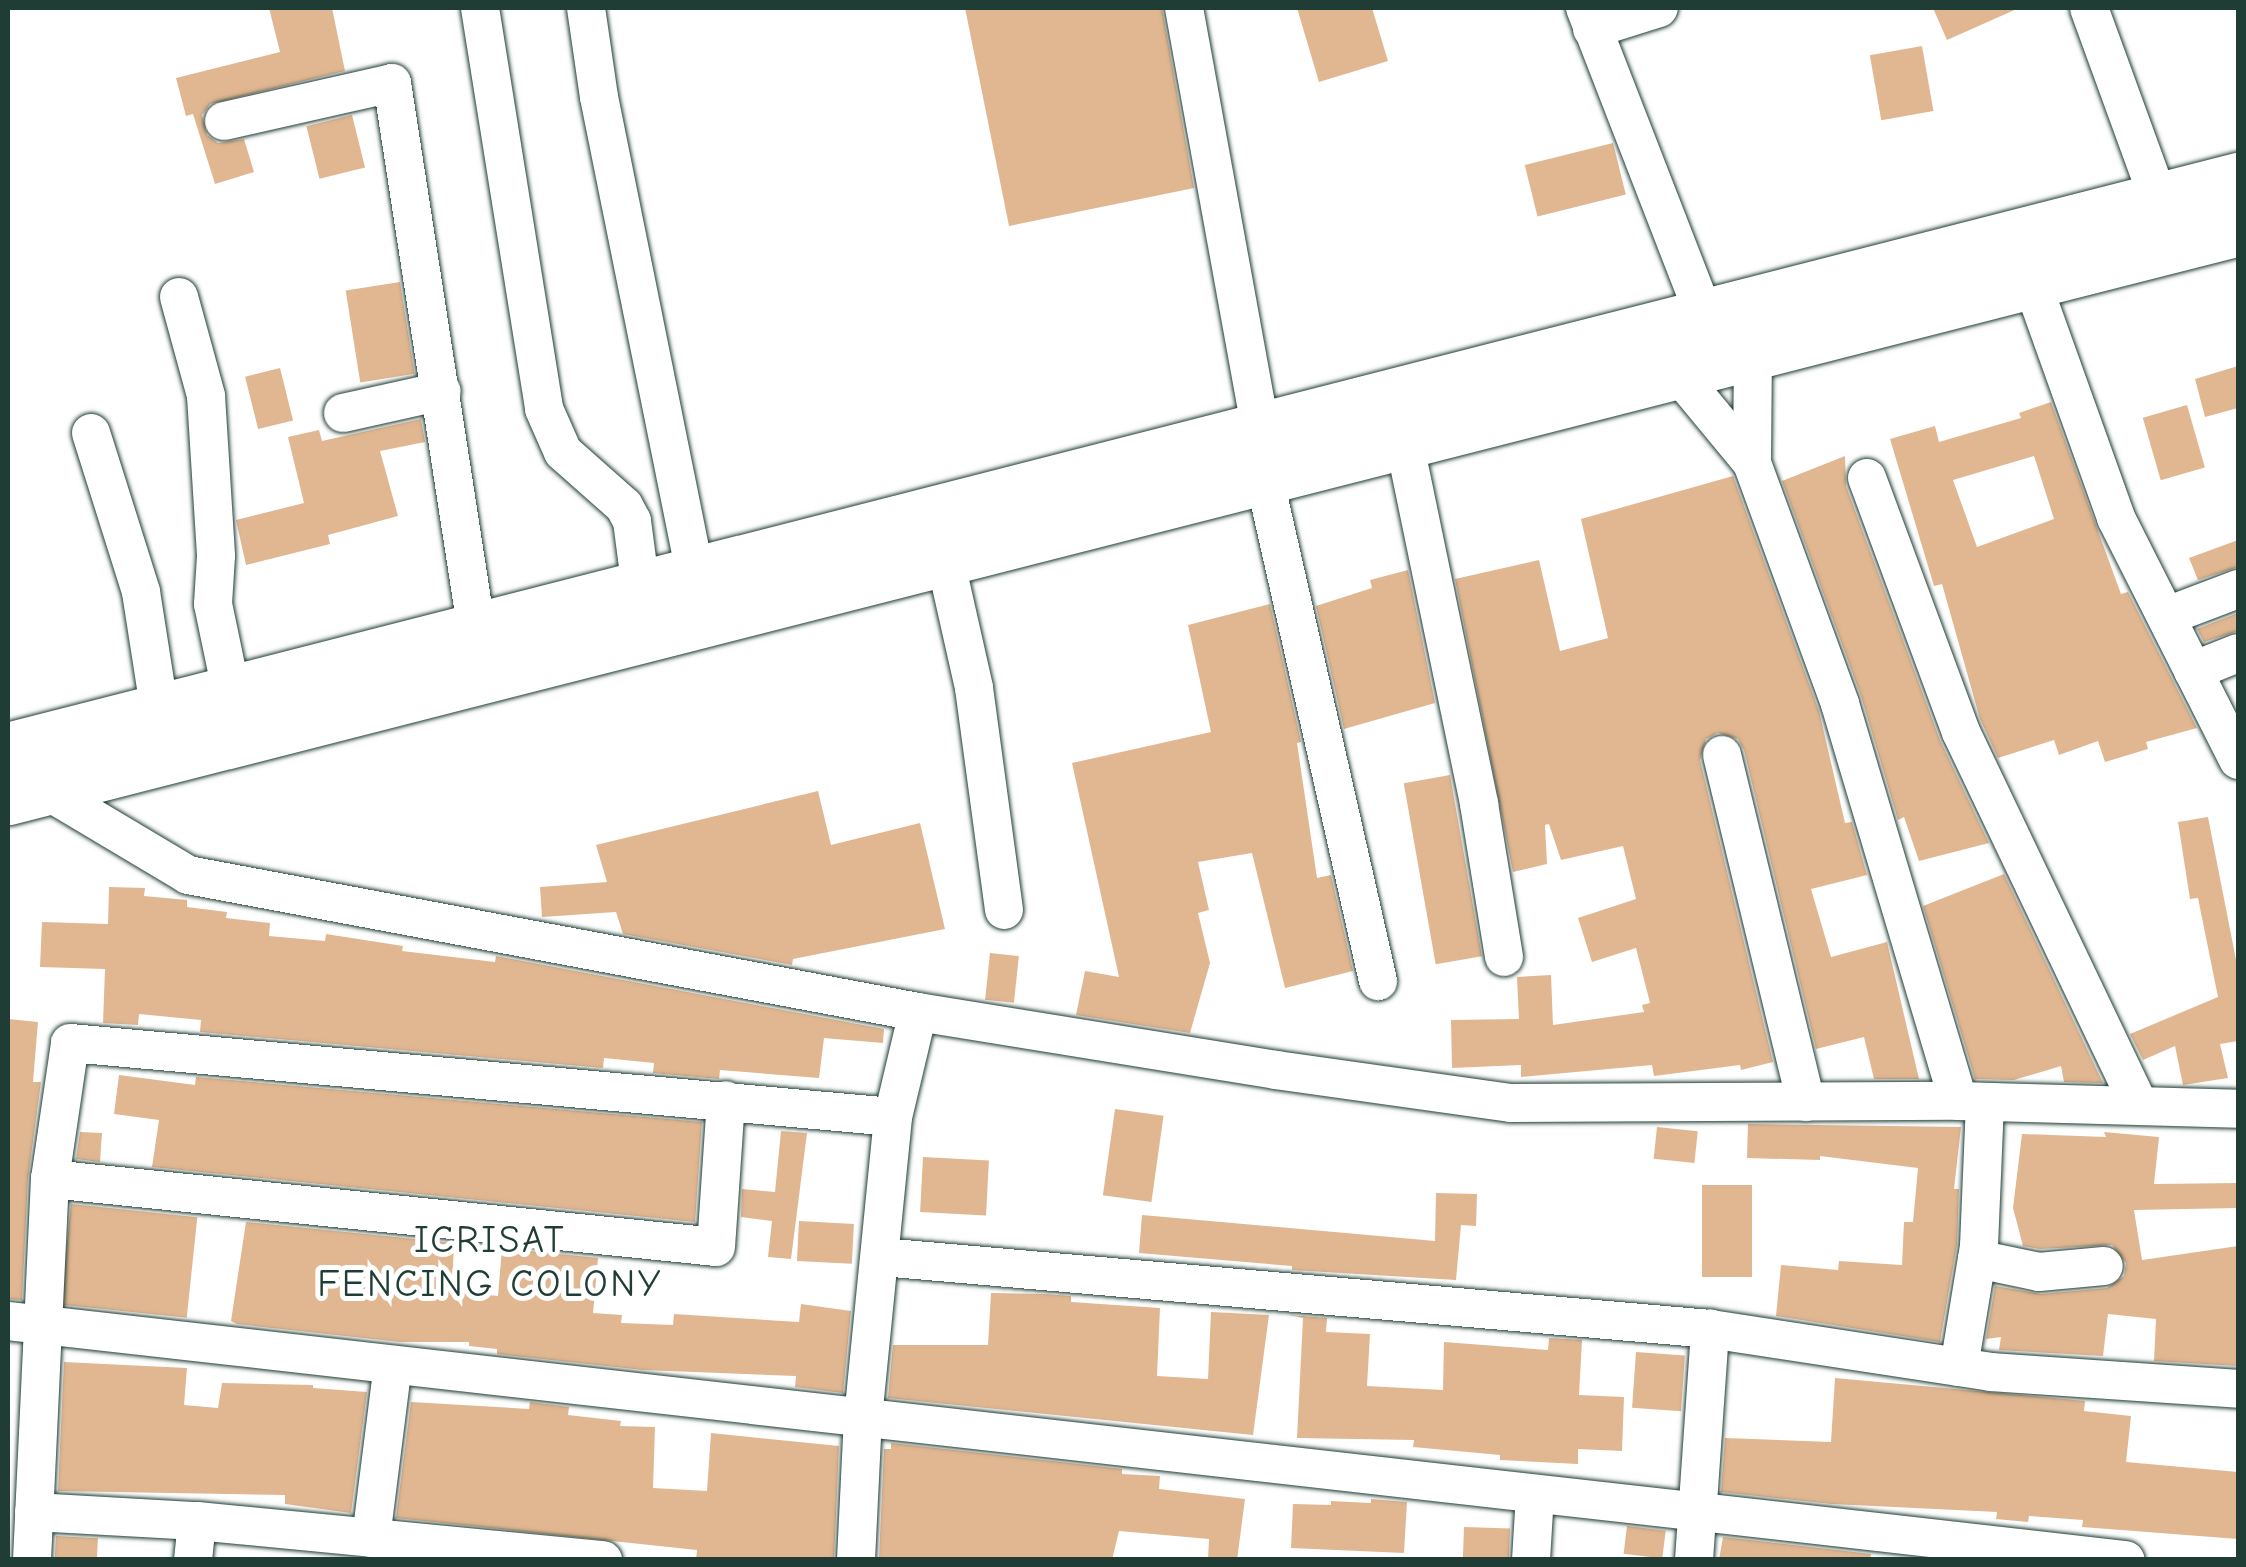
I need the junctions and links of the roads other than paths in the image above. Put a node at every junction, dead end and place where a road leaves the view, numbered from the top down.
1 (480, 8) edge
2 (586, 8) edge
3 (1184, 8) edge
4 (1659, 8) edge
5 (2089, 8) edge
6 (1589, 18) edge
7 (224, 121) dead end
8 (2238, 180) edge
9 (2159, 200) junction
10 (2238, 228) edge
11 (2030, 280) junction
12 (179, 297) dead end
13 (1704, 314) junction
14 (1754, 351) junction
15 (1676, 371) junction
16 (442, 391) junction
17 (344, 413) dead end
18 (90, 432) dead end
19 (1404, 441) junction
20 (1262, 453) junction
21 (1752, 463) junction
22 (1867, 478) dead end
23 (677, 481) junction
24 (610, 493) junction
25 (856, 558) junction
26 (945, 558) junction
27 (696, 576) junction
28 (641, 589) junction
29 (2238, 589) edge
30 (2167, 616) junction
31 (477, 632) junction
32 (2238, 653) edge
33 (2193, 670) junction
34 (232, 695) junction
35 (160, 713) junction
36 (2229, 719) edge
37 (8, 750) edge
38 (1722, 755) dead end
39 (2238, 760) edge
40 (26, 793) edge
41 (1004, 910) dead end
42 (1504, 957) dead end
43 (1378, 981) dead end
44 (918, 1012) junction
45 (726, 1100) junction
46 (1806, 1102) junction
47 (1971, 1102) junction
48 (2138, 1104) junction
49 (2238, 1109) edge
50 (894, 1117) junction
51 (50, 1179) junction
52 (881, 1257) junction
53 (1977, 1259) junction
54 (2104, 1266) dead end
55 (24, 1323) edge
56 (1710, 1329) junction
57 (393, 1365) junction
58 (1959, 1367) junction
59 (2238, 1388) edge
60 (863, 1418) junction
61 (1535, 1494) junction
62 (34, 1512) junction
63 (1697, 1512) junction
64 (196, 1521) junction
65 (372, 1538) junction
66 (1864, 1545) edge
67 (536, 1557) edge
68 (32, 1560) edge
69 (193, 1560) edge
70 (603, 1560) edge
71 (856, 1560) edge
72 (1531, 1560) edge
73 (1694, 1560) edge
74 (2126, 1560) edge

1 - 24 street
2 - 23 street
3 - 20 street
4 - 6 street
5 - 9 street
6 - 13 street
7 - 16 street
8 - 9 highway
9 - 13 highway
10 - 11 highway
11 - 14 highway
11 - 30 street
12 - 34 street
13 - 20 highway
14 - 15 highway
14 - 21 street
15 - 19 highway
15 - 21 street
16 - 17 street
16 - 31 street
18 - 35 street
19 - 20 highway
19 - 42 street
20 - 25 highway
20 - 26 highway
20 - 43 street
21 - 47 street
22 - 48 street
23 - 24 street
23 - 27 street
24 - 28 street
25 - 26 highway
25 - 27 highway
25 - 40 highway
26 - 41 street
27 - 28 highway
28 - 31 highway
29 - 30 street
30 - 33 street
31 - 34 highway
32 - 33 street
33 - 36 street
34 - 35 highway
35 - 37 highway
36 - 39 street
38 - 46 street
40 - 44 street
44 - 46 street
44 - 50 street
45 - 50 street
45 - 51 street
45 - 51 street
46 - 47 street
47 - 48 street
47 - 53 street
48 - 49 street
50 - 52 street
51 - 55 street
52 - 56 street
52 - 60 street
53 - 54 street
53 - 58 street
55 - 57 street
55 - 62 street
56 - 58 street
56 - 63 street
57 - 60 street
57 - 65 street
58 - 59 street
60 - 61 street
60 - 71 street
61 - 63 street
61 - 72 street
62 - 64 street
62 - 68 street
63 - 66 street
63 - 73 street
64 - 65 street
64 - 69 street
65 - 67 street
66 - 74 street
67 - 70 street

